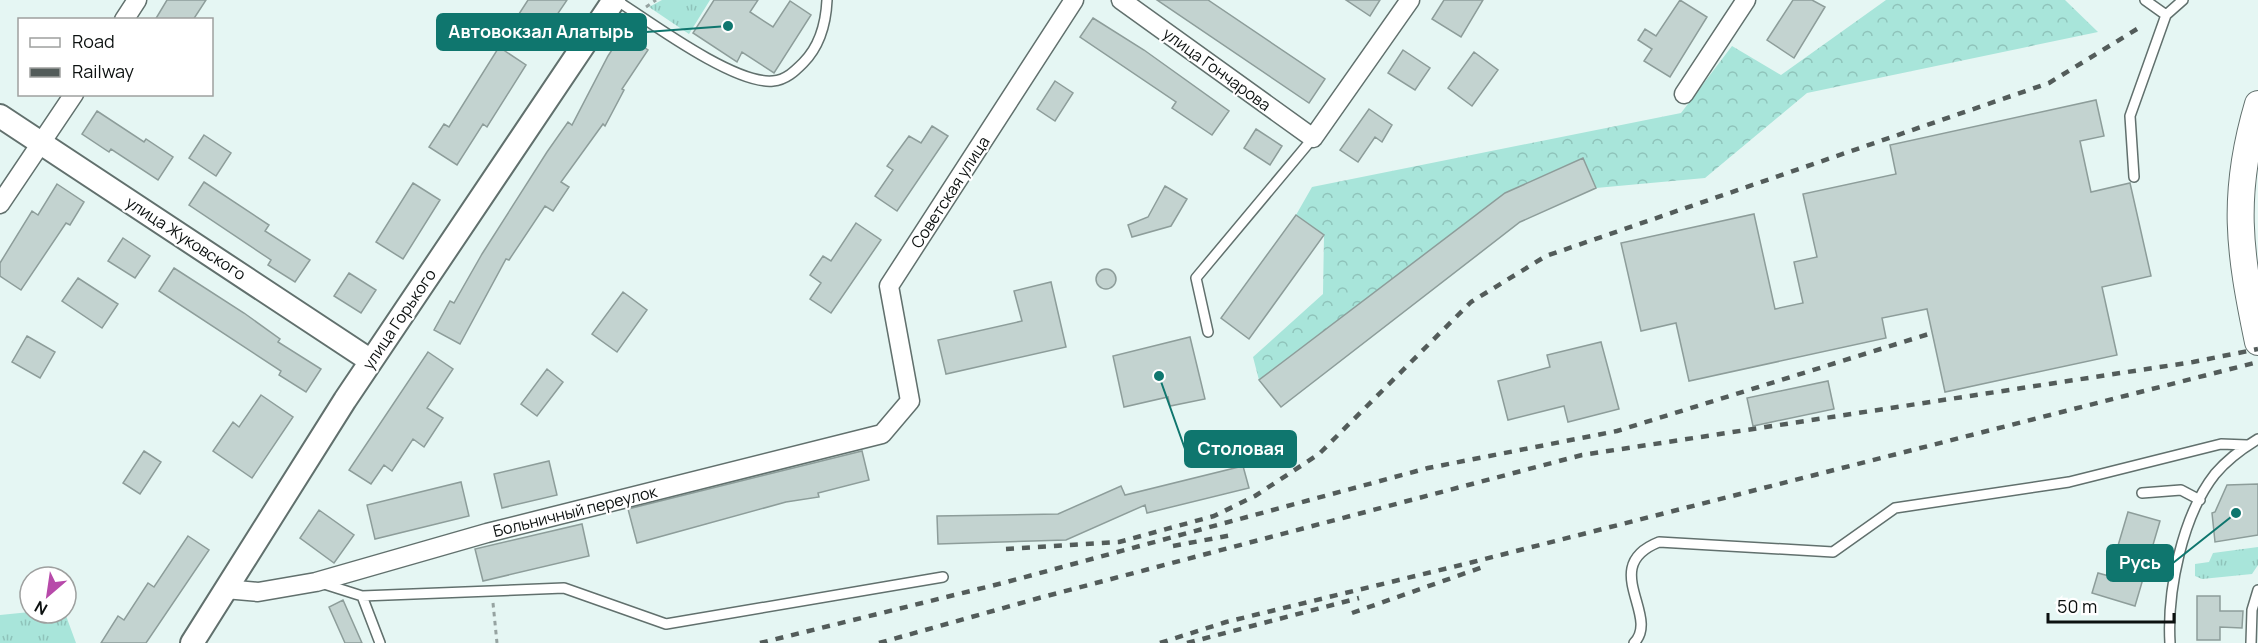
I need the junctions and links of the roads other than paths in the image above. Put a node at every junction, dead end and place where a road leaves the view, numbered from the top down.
1 (137, 0) edge
2 (615, 0) edge
3 (826, 0) edge
4 (1074, 0) edge
5 (1120, 0) edge
6 (1410, 0) edge
7 (1746, 0) edge
8 (2145, 0) edge
9 (2183, 0) edge
10 (2166, 15) junction
11 (125, 18) edge
12 (1684, 94) dead end
13 (73, 96) edge
14 (2258, 104) edge
15 (0, 116) edge
16 (1313, 138) junction
17 (41, 144) junction
18 (2134, 177) dead end
19 (0, 204) edge
20 (1208, 332) dead end
21 (2258, 342) edge
22 (371, 361) junction
23 (910, 401) joint
24 (2258, 439) edge
25 (2247, 445) junction
26 (2142, 493) dead end
27 (2200, 500) junction
28 (943, 577) dead end
29 (316, 582) junction
30 (225, 589) junction
31 (2258, 590) edge
32 (362, 596) junction
33 (192, 643) edge
34 (380, 643) edge
35 (1634, 643) edge
36 (2170, 643) edge
37 (2251, 643) edge

1 - 11 street
2 - 3 lane
2 - 22 street, улица Горького
4 - 23 street, Советская улица
5 - 16 street, улица Гончарова
6 - 16 street
7 - 12 street
8 - 10 lane
9 - 10 lane
10 - 18 lane
13 - 17 street
14 - 21 main road
15 - 17 street, улица Жуковского
16 - 20 lane
17 - 19 street
17 - 22 street, улица Жуковского
22 - 30 street, улица Горького
23 - 29 street, Больничный переулок
24 - 25 lane
25 - 27 lane
25 - 35 lane
26 - 27 lane
27 - 36 lane
28 - 32 lane
29 - 30 street, Больничный переулок
29 - 32 lane
30 - 33 street, улица Горького
31 - 37 lane
32 - 34 lane

